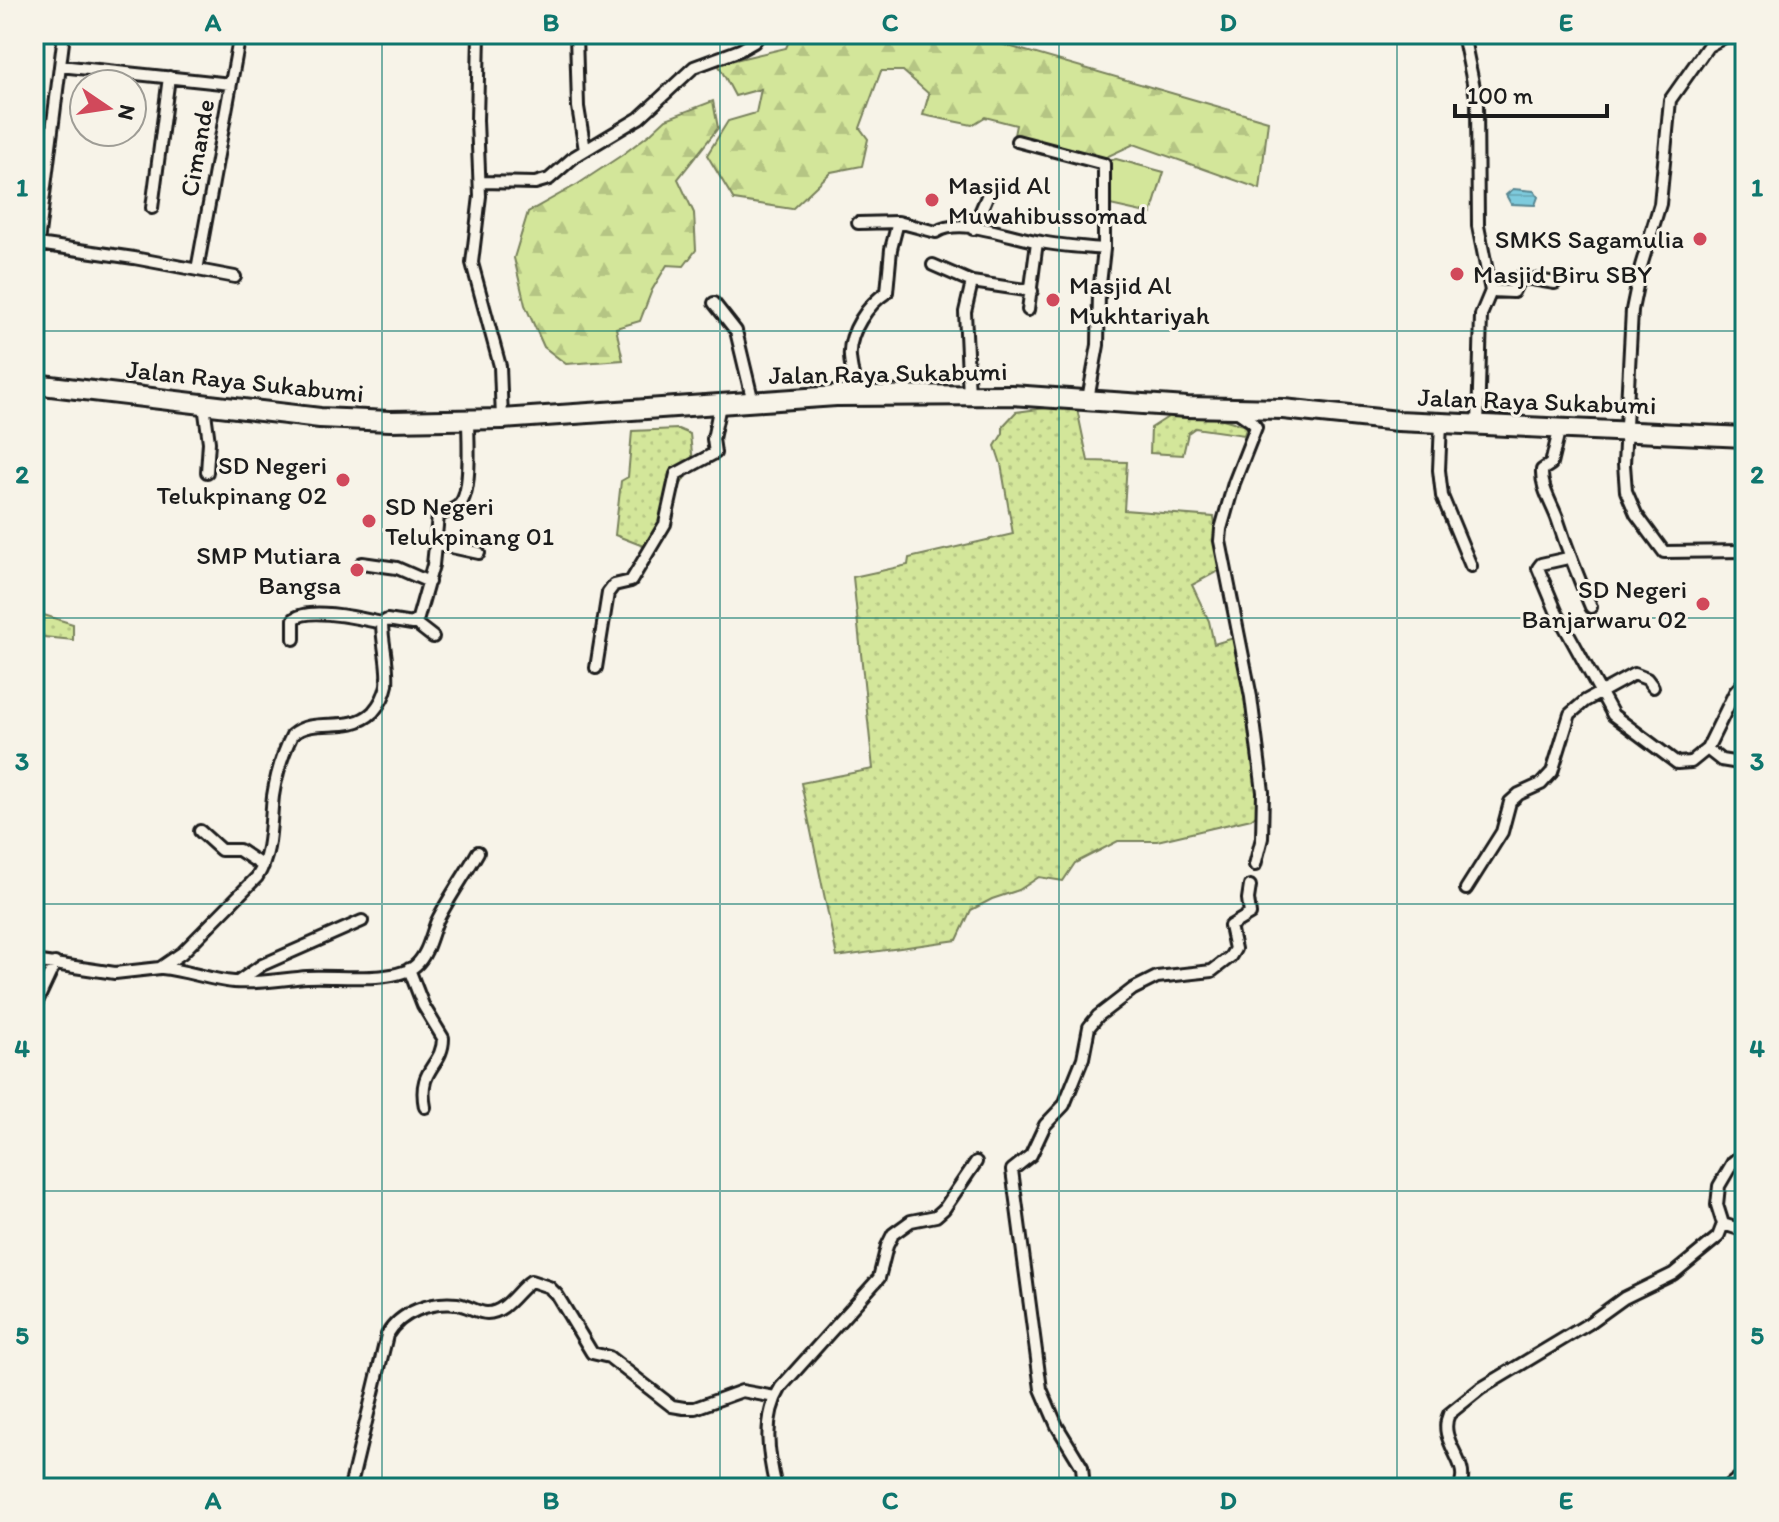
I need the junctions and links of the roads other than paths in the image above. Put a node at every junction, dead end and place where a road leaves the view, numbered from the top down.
1 (64, 34) edge
2 (240, 34) edge
3 (479, 34) edge
4 (576, 34) edge
5 (760, 34) edge
6 (1730, 34) edge
7 (1465, 44) dead end
8 (60, 66) junction
9 (169, 77) junction
10 (231, 84) junction
11 (1017, 141) dead end
12 (585, 150) junction
13 (480, 182) junction
14 (989, 192) dead end
15 (152, 208) dead end
16 (898, 222) junction
17 (858, 223) dead end
18 (973, 229) junction
19 (1037, 242) junction
20 (38, 244) junction
21 (1104, 249) junction
22 (933, 265) dead end
23 (197, 270) junction
24 (34, 275) edge
25 (235, 277) dead end
26 (972, 282) junction
27 (1555, 283) dead end
28 (1032, 291) junction
29 (1491, 291) junction
30 (714, 303) dead end
31 (1028, 310) dead end
32 (34, 384) edge
33 (857, 396) junction
34 (969, 396) junction
35 (1088, 399) junction
36 (753, 402) junction
37 (204, 405) junction
38 (720, 405) junction
39 (1234, 409) junction
40 (502, 419) junction
41 (468, 420) junction
42 (1441, 423) junction
43 (1478, 426) junction
44 (1560, 427) junction
45 (1625, 430) junction
46 (1745, 437) edge
47 (207, 472) dead end
48 (433, 543) junction
49 (1745, 551) edge
50 (479, 553) dead end
51 (1568, 558) junction
52 (362, 563) dead end
53 (1471, 566) dead end
54 (429, 582) junction
55 (1591, 607) dead end
56 (382, 623) junction
57 (415, 623) junction
58 (433, 637) dead end
59 (294, 639) dead end
60 (596, 668) dead end
61 (1745, 681) edge
62 (1653, 687) dead end
63 (1601, 692) junction
64 (1707, 749) junction
65 (1745, 764) edge
66 (200, 831) dead end
67 (478, 852) dead end
68 (1255, 865) dead end
69 (263, 866) junction
70 (1250, 886) dead end
71 (1466, 889) dead end
72 (362, 921) dead end
73 (34, 961) edge
74 (55, 963) junction
75 (160, 968) junction
76 (409, 969) junction
77 (237, 982) junction
78 (34, 1008) edge
79 (425, 1107) dead end
80 (1745, 1152) edge
81 (976, 1162) dead end
82 (1723, 1224) junction
83 (1745, 1231) edge
84 (775, 1397) junction
85 (1745, 1473) edge
86 (350, 1488) edge
87 (776, 1488) edge
88 (1080, 1488) edge
89 (1459, 1488) edge
90 (1726, 1488) edge

1 - 8 street
2 - 10 street, Cimande
3 - 13 street
4 - 12 street
5 - 12 street
6 - 45 street
7 - 29 street
8 - 9 street
8 - 20 street
9 - 10 street
9 - 15 street
10 - 23 street, Cimande
11 - 21 street
12 - 13 street
13 - 40 street
14 - 18 street
16 - 17 street
16 - 18 street
16 - 33 street
18 - 19 street
19 - 21 street
19 - 28 street
20 - 23 street
20 - 24 street
21 - 35 street
22 - 26 street
23 - 25 street
26 - 28 street
26 - 34 street
27 - 29 street
28 - 31 street
29 - 43 street
30 - 36 street
32 - 37 highway, Jalan Raya Sukabumi
33 - 34 highway, Jalan Raya Sukabumi
33 - 36 highway, Jalan Raya Sukabumi
34 - 35 highway, Jalan Raya Sukabumi
35 - 39 highway, Jalan Raya Sukabumi
36 - 38 highway, Jalan Raya Sukabumi
37 - 41 highway, Jalan Raya Sukabumi
37 - 47 street
38 - 40 highway, Jalan Raya Sukabumi
38 - 60 street
39 - 42 highway, Jalan Raya Sukabumi
39 - 68 street
40 - 41 highway, Jalan Raya Sukabumi
41 - 48 street
42 - 43 highway, Jalan Raya Sukabumi
42 - 53 street
43 - 44 highway, Jalan Raya Sukabumi
44 - 45 highway, Jalan Raya Sukabumi
44 - 51 street
45 - 46 highway, Jalan Raya Sukabumi
45 - 49 street
48 - 50 street
48 - 54 street
51 - 55 street
51 - 63 street
52 - 54 street
54 - 57 street
56 - 57 street
56 - 59 street
56 - 69 street
57 - 58 street
61 - 64 street
62 - 63 street
63 - 64 street
63 - 71 street
64 - 65 street
66 - 69 street
67 - 76 street
69 - 75 street
70 - 88 street
72 - 77 street
73 - 74 street
74 - 75 street
74 - 78 street
75 - 77 street
76 - 77 street
76 - 79 street
80 - 82 street
81 - 84 street
82 - 83 street
82 - 89 street
84 - 86 street
84 - 87 street
85 - 90 street

